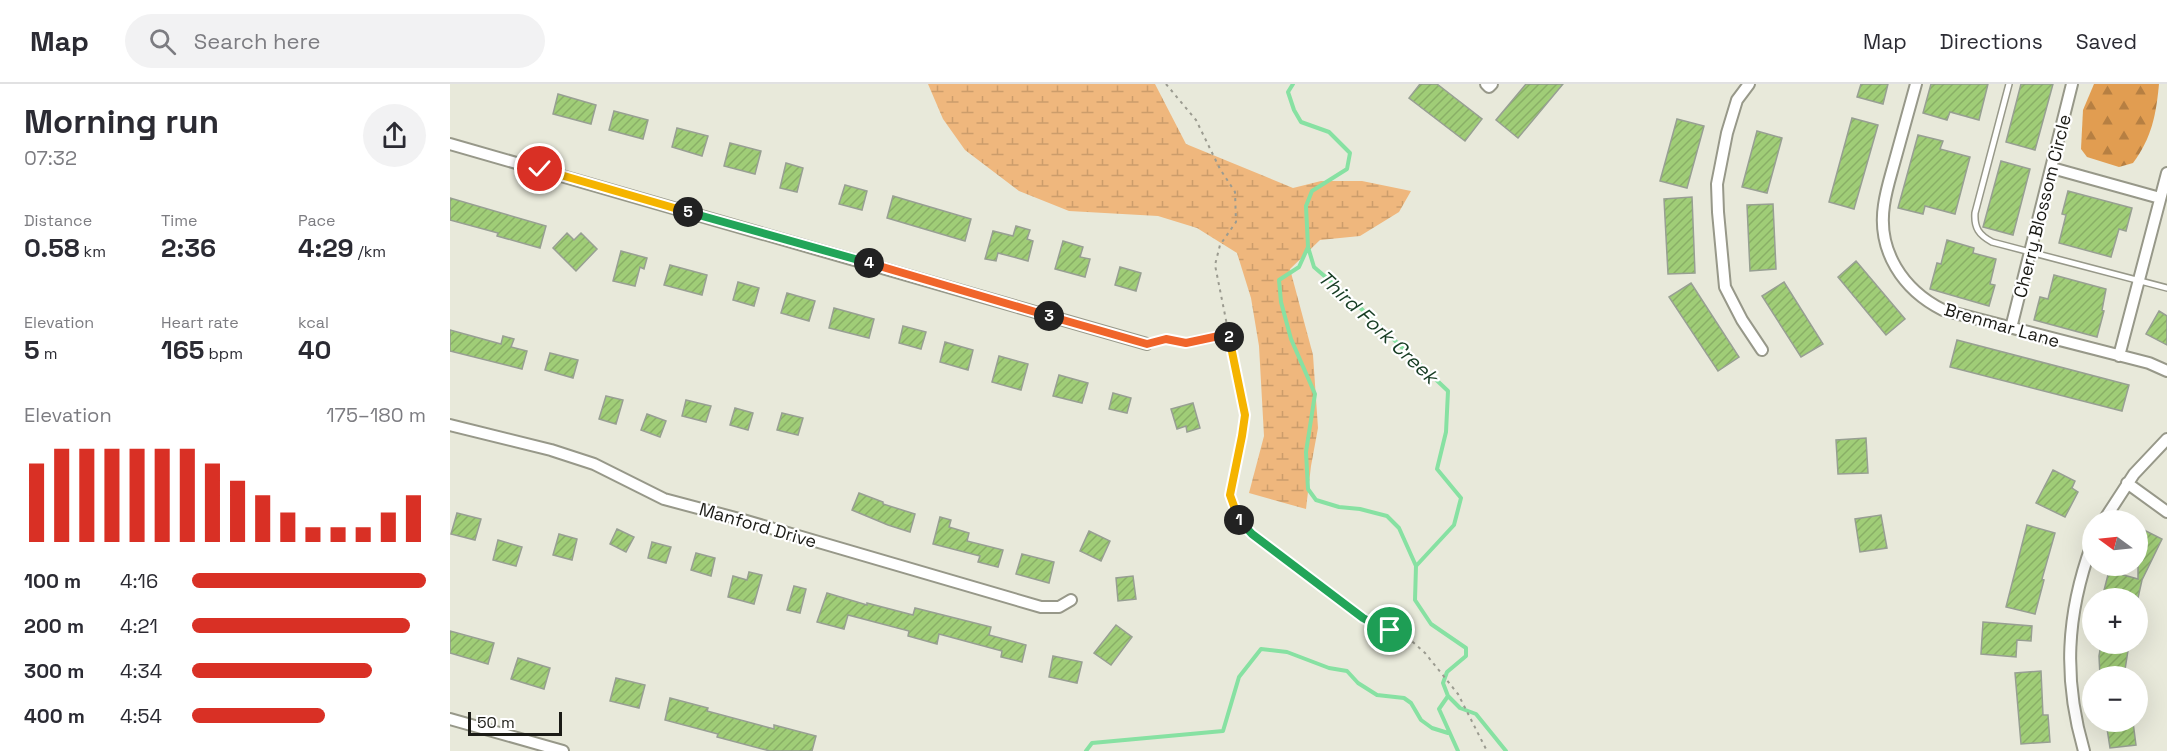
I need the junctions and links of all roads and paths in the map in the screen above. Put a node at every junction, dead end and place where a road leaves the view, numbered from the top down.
1 (1166, 84) edge
2 (1486, 84) edge
3 (1492, 84) edge
4 (1749, 84) edge
5 (1916, 84) edge
6 (2008, 84) edge
7 (2072, 84) edge
8 (450, 144) edge
9 (2052, 168) junction
10 (2167, 173) edge
11 (2160, 198) junction
12 (2029, 252) junction
13 (2140, 281) junction
14 (2167, 288) edge
15 (2011, 328) junction
16 (1228, 334) junction
17 (1147, 344) joint
18 (1762, 350) dead end
19 (2119, 356) junction
20 (2167, 371) edge
21 (450, 425) edge
22 (2167, 439) edge
23 (2127, 483) junction
24 (2110, 510) edge
25 (2167, 512) edge
26 (2082, 576) edge
27 (1071, 600) dead end
28 (450, 719) edge
29 (563, 751) edge
30 (1487, 751) edge
31 (2084, 751) edge

1 - 16 path
2 - 3 street
4 - 18 street
5 - 15 street, Brenmar Lane
6 - 12 lane
7 - 9 street, Cherry Blossom Circle
8 - 17 street
9 - 11 street
9 - 12 street, Cherry Blossom Circle
10 - 11 street
11 - 13 street
12 - 13 lane
12 - 15 street, Cherry Blossom Circle
13 - 14 lane
13 - 19 street
15 - 19 street, Brenmar Lane
16 - 17 path
16 - 30 path
19 - 20 street, Brenmar Lane
21 - 27 street, Manford Drive
22 - 23 street
23 - 24 street
23 - 25 street
26 - 31 street
28 - 29 street

